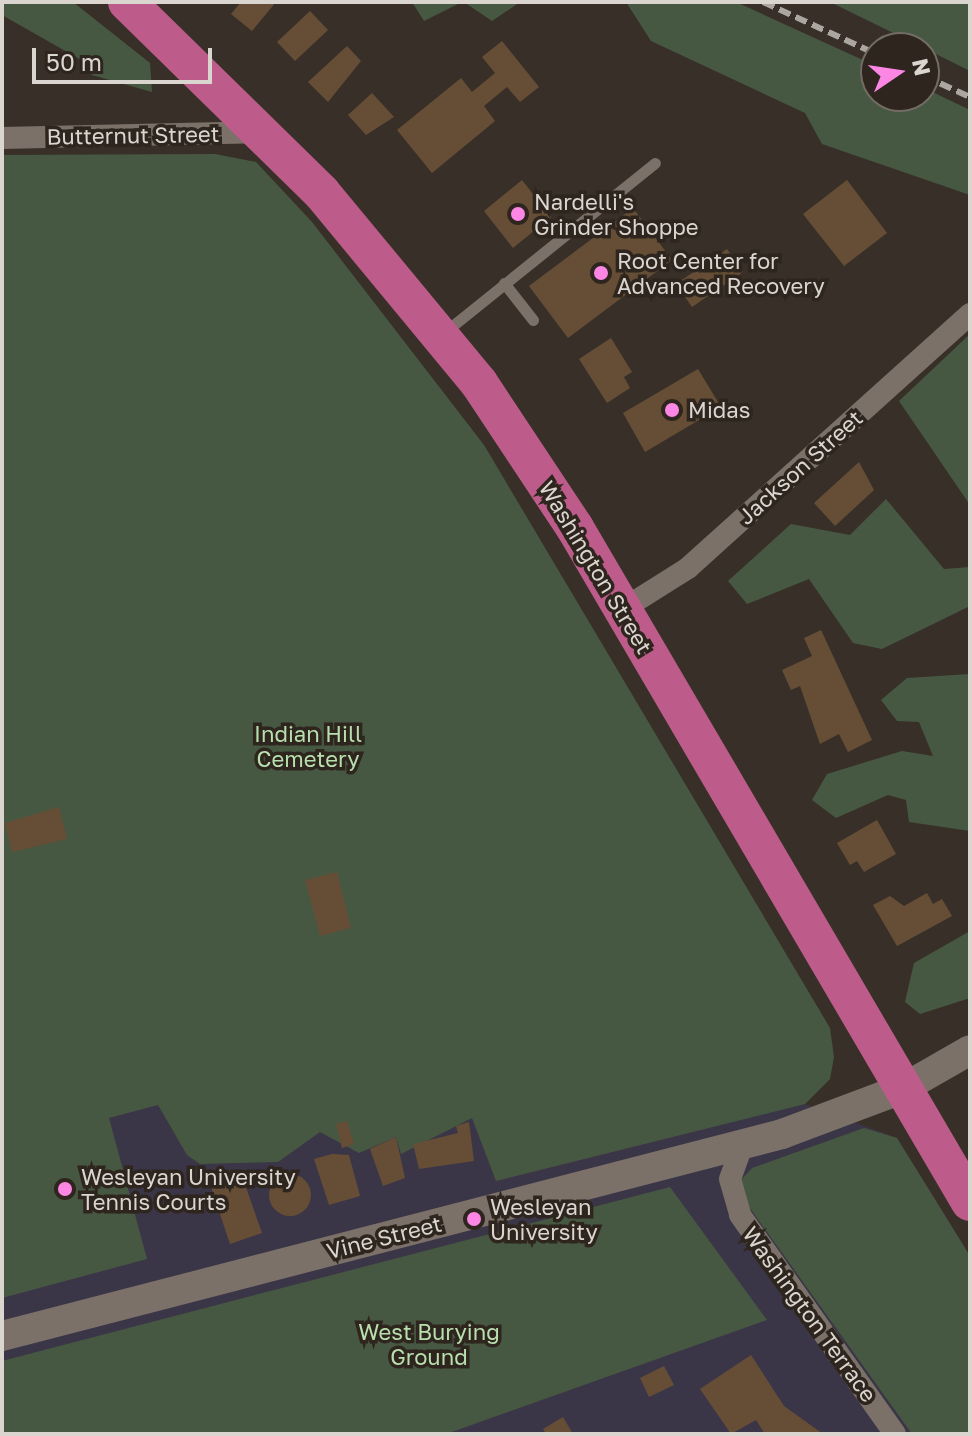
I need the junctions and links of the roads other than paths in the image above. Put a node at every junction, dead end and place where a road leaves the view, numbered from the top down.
1 (127, 2) edge
2 (265, 131) junction
3 (2, 138) edge
4 (655, 163) dead end
5 (504, 283) junction
6 (970, 314) edge
7 (533, 320) dead end
8 (442, 334) junction
9 (623, 609) junction
10 (970, 1050) edge
11 (902, 1089) junction
12 (742, 1146) junction
13 (970, 1202) edge
14 (2, 1336) edge
15 (895, 1434) edge

1 - 2 highway, Washington Street
2 - 3 street, Butternut Street
2 - 8 highway, Washington Street
4 - 5 lane
5 - 7 lane
5 - 8 lane
6 - 9 street, Jackson Street
8 - 9 highway, Washington Street
9 - 11 highway, Washington Street
10 - 11 street, Vine Street
11 - 12 street, Vine Street
11 - 13 highway, Washington Street
12 - 14 street, Vine Street
12 - 15 street, Washington Terrace

